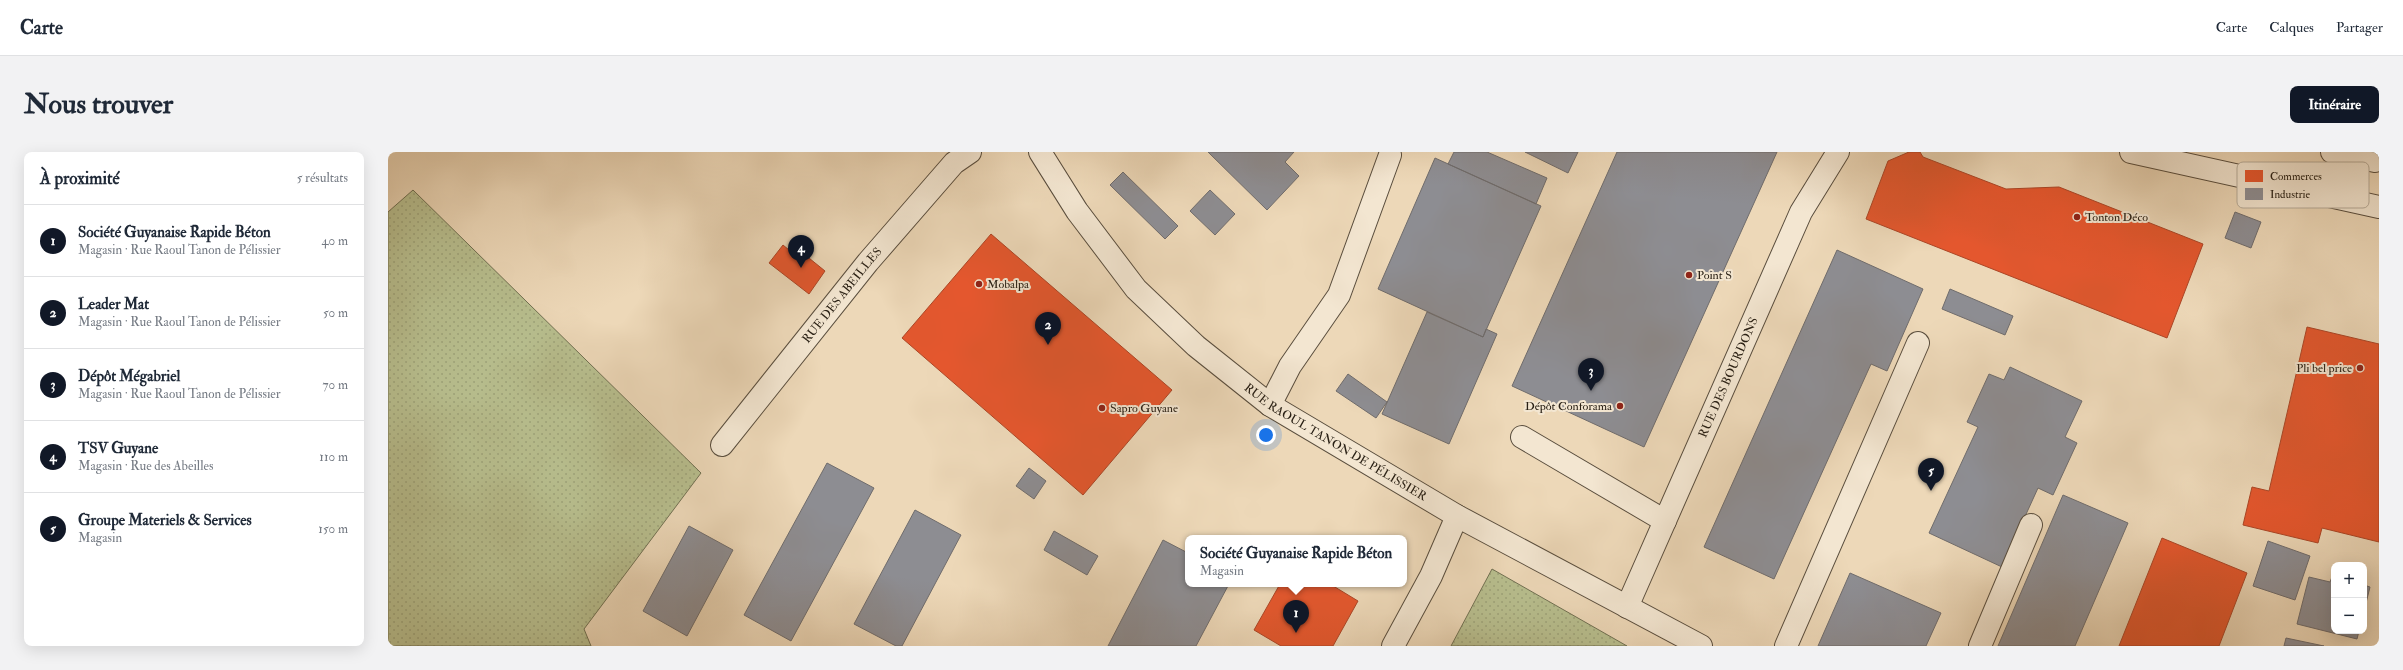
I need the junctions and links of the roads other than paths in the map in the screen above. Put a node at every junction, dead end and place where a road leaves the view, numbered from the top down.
1 (970, 152) edge
2 (1040, 152) edge
3 (1838, 152) edge
4 (2131, 152) edge
5 (2332, 152) edge
6 (1390, 155) dead end
7 (2375, 162) dead end
8 (2237, 176) edge
9 (2369, 205) edge
10 (2379, 207) edge
11 (1918, 343) dead end
12 (1270, 405) junction
13 (1522, 437) dead end
14 (722, 445) dead end
15 (1457, 516) junction
16 (1665, 522) junction
17 (2031, 525) dead end
18 (1627, 608) junction
19 (1393, 646) edge
20 (1701, 646) edge
21 (1786, 646) edge
22 (1980, 646) edge

1 - 14 street, RUE DES ABEILLES
2 - 12 street, RUE RAOUL TANON DE PÉLISSIER
3 - 16 street, RUE DES BOURDONS
4 - 8 street
5 - 7 street
6 - 12 street
9 - 10 street
11 - 21 street
12 - 15 street, RUE RAOUL TANON DE PÉLISSIER
13 - 16 street
15 - 18 street, RUE RAOUL TANON DE PÉLISSIER
15 - 19 street
16 - 18 street, RUE DES BOURDONS
17 - 22 street
18 - 20 street, RUE RAOUL TANON DE PÉLISSIER

